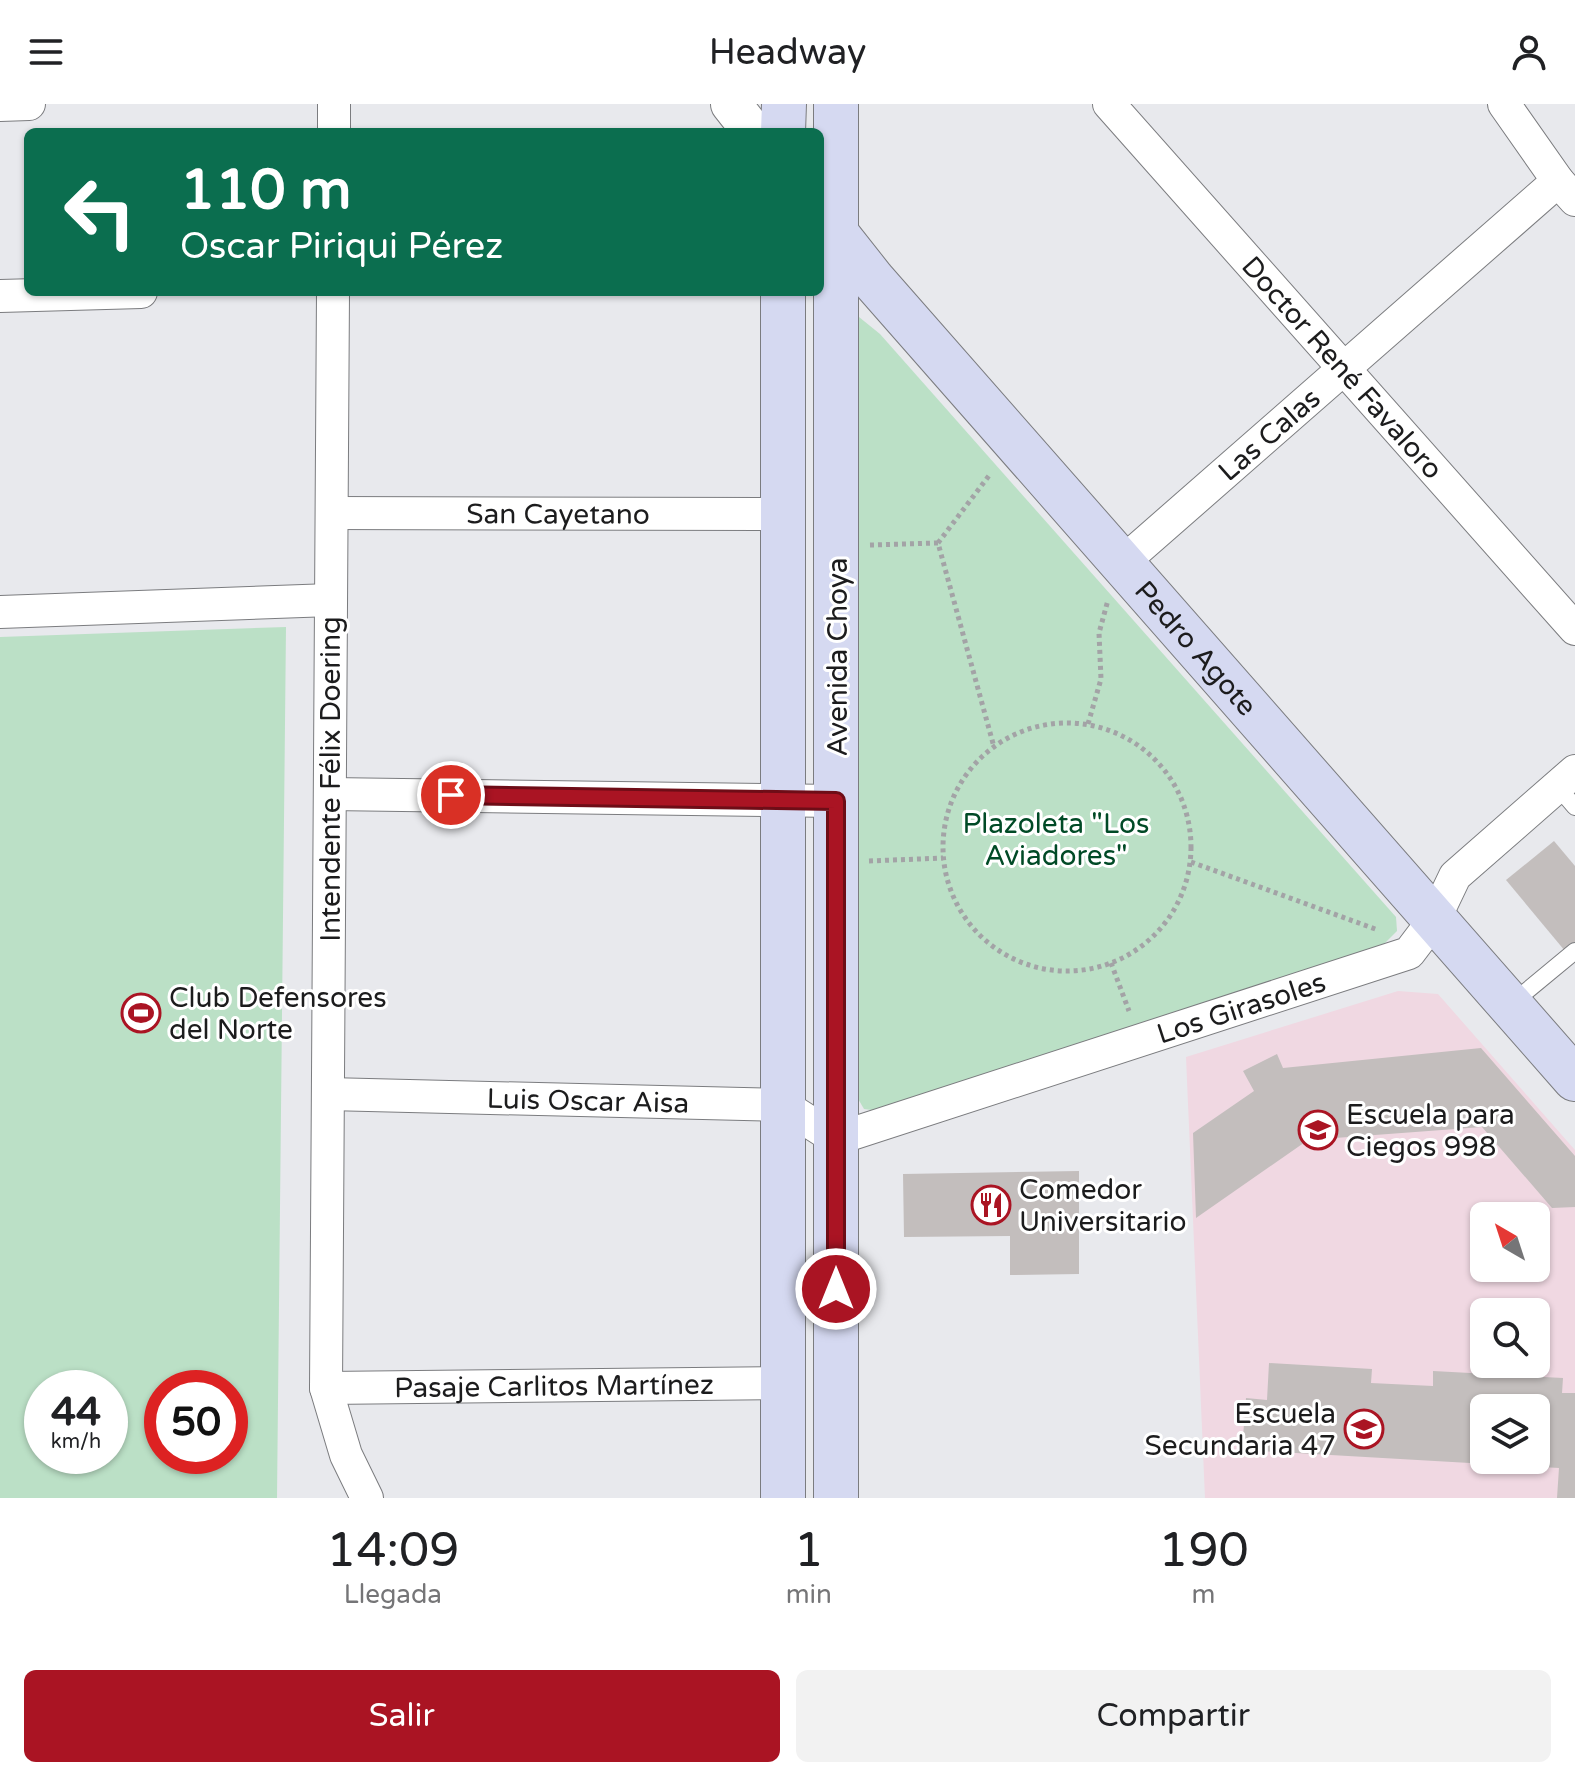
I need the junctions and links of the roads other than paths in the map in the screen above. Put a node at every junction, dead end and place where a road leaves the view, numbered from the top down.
1 (29, 104) edge
2 (334, 104) edge
3 (731, 104) edge
4 (784, 104) edge
5 (836, 104) edge
6 (1109, 104) edge
7 (1504, 104) edge
8 (0, 105) edge
9 (334, 128) edge
10 (750, 128) edge
11 (783, 128) edge
12 (1566, 190) edge
13 (828, 223) edge
14 (24, 295) edge
15 (0, 296) edge
16 (333, 296) edge
17 (783, 296) edge
18 (1344, 368) junction
19 (332, 513) junction
20 (783, 514) junction
21 (1110, 577) junction
22 (331, 600) junction
23 (0, 612) edge
24 (1575, 629) edge
25 (1569, 788) edge
26 (330, 794) junction
27 (783, 800) junction
28 (836, 801) junction
29 (1434, 920) junction
30 (1575, 951) edge
31 (1510, 1005) junction
32 (1575, 1079) edge
33 (328, 1094) junction
34 (783, 1105) junction
35 (836, 1139) junction
36 (783, 1383) junction
37 (326, 1388) junction
38 (367, 1498) edge
39 (783, 1498) edge
40 (836, 1498) edge

1 - 8 street
2 - 9 street
3 - 10 street
4 - 11 main road
5 - 13 main road, Avenida Choya
6 - 18 street, Doctor René Favaloro
7 - 12 street
12 - 18 street, Las Calas
13 - 21 main road, Pedro Agote
13 - 28 main road, Avenida Choya
14 - 15 street
16 - 19 street, Intendente Félix Doering
17 - 20 main road, Avenida Choya
18 - 21 street, Las Calas
18 - 24 street, Doctor René Favaloro
19 - 20 street, San Cayetano
19 - 22 street, Intendente Félix Doering
20 - 27 main road, Avenida Choya
21 - 29 main road, Pedro Agote
22 - 23 street
22 - 26 street, Intendente Félix Doering
25 - 29 street, Los Girasoles
26 - 27 street
26 - 33 street, Intendente Félix Doering
27 - 28 street
27 - 34 main road, Avenida Choya
28 - 35 main road, Avenida Choya
29 - 31 main road, Pedro Agote
29 - 35 street, Los Girasoles
30 - 31 lane
31 - 32 main road, Pedro Agote
33 - 34 street, Luis Oscar Aisa
33 - 37 street, Intendente Félix Doering
34 - 35 street
34 - 36 main road, Avenida Choya
35 - 40 main road, Avenida Choya
36 - 37 street, Pasaje Carlitos Martínez
36 - 39 main road, Avenida Choya
37 - 38 street, Intendente Félix Doering

